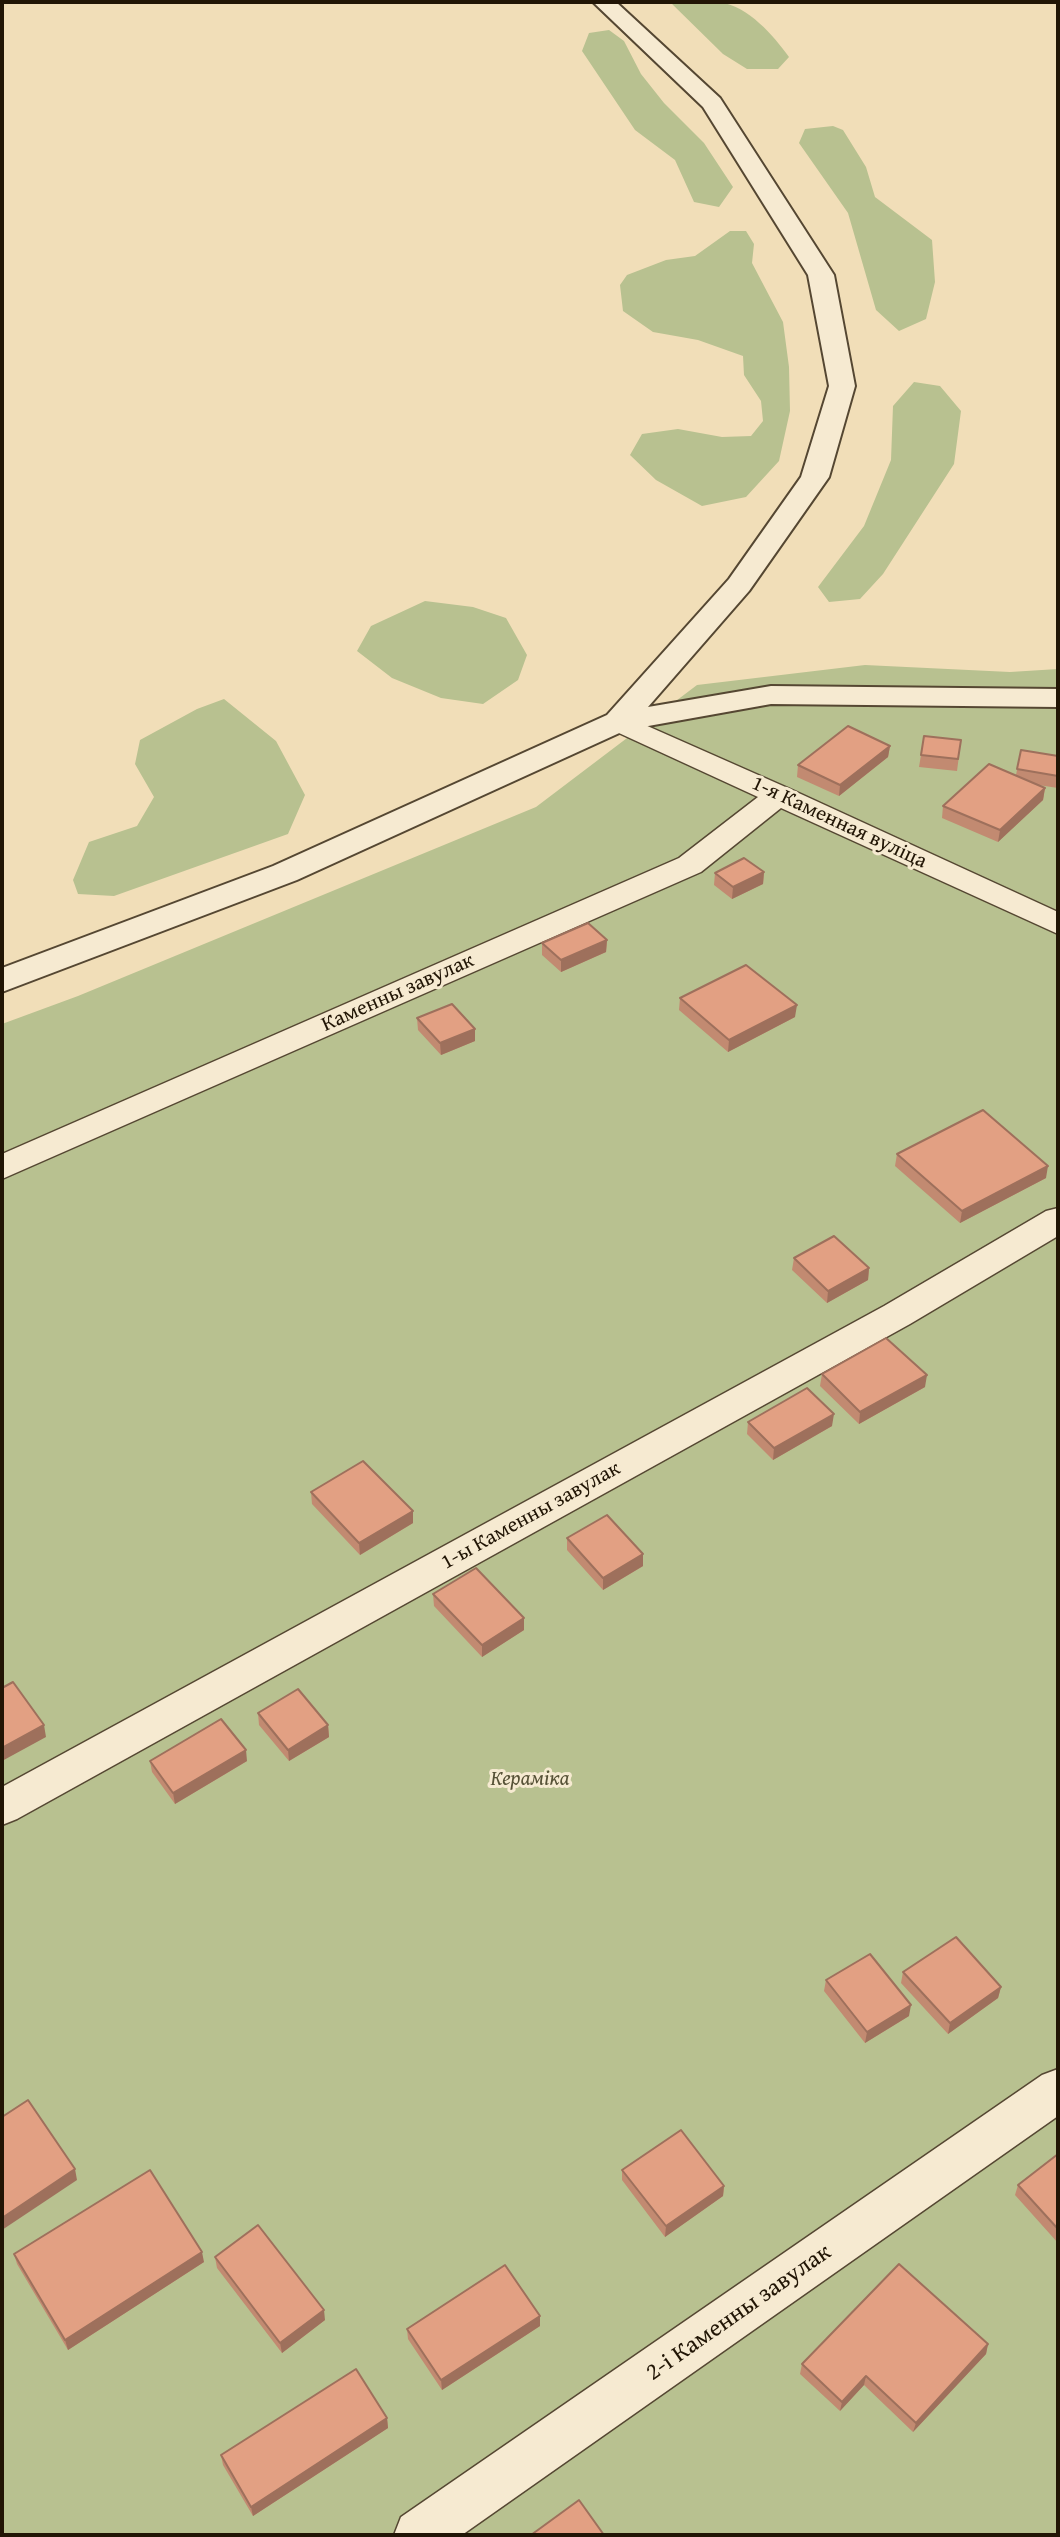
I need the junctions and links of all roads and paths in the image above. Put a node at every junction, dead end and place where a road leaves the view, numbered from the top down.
1 (604, 2) edge
2 (1058, 698) edge
3 (618, 722) junction
4 (780, 795) junction
5 (1058, 924) edge
6 (2, 981) edge
7 (2, 1167) edge
8 (1058, 1220) edge
9 (2, 1807) edge
10 (1058, 2090) edge
11 (419, 2535) edge

1 - 3 street
2 - 3 street
3 - 4 lane, 1-я Каменная вуліца
3 - 6 street
4 - 5 lane, 1-я Каменная вуліца
4 - 7 lane, Каменны завулак
8 - 9 lane, 1-ы Каменны завулак
10 - 11 lane, 2-і Каменны завулак

